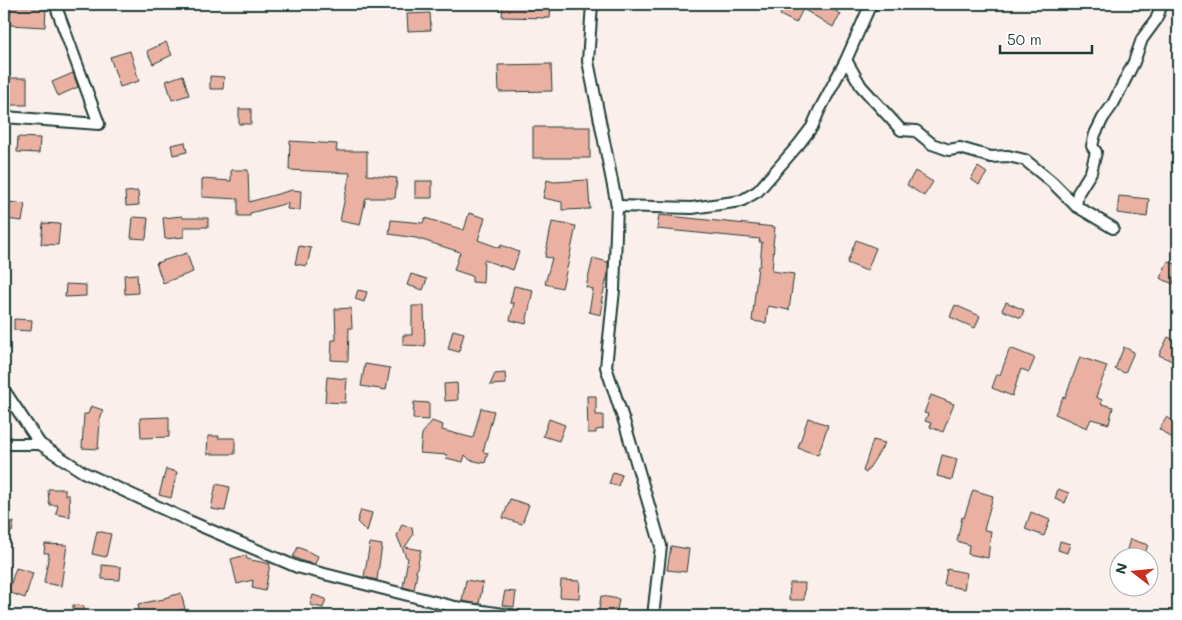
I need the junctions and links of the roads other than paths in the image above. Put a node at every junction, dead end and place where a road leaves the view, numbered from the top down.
1 (55, 4) edge
2 (592, 4) edge
3 (873, 4) edge
4 (1162, 4) edge
5 (846, 60) junction
6 (4, 117) edge
7 (617, 206) junction
8 (1076, 206) junction
9 (1113, 228) dead end
10 (4, 390) edge
11 (4, 444) edge
12 (40, 444) junction
13 (517, 616) edge
14 (653, 616) edge

1 - 6 street
2 - 7 street
3 - 5 street
4 - 8 street
5 - 7 street
5 - 8 street
7 - 14 street
8 - 9 street
10 - 12 street
11 - 12 street
12 - 13 street

